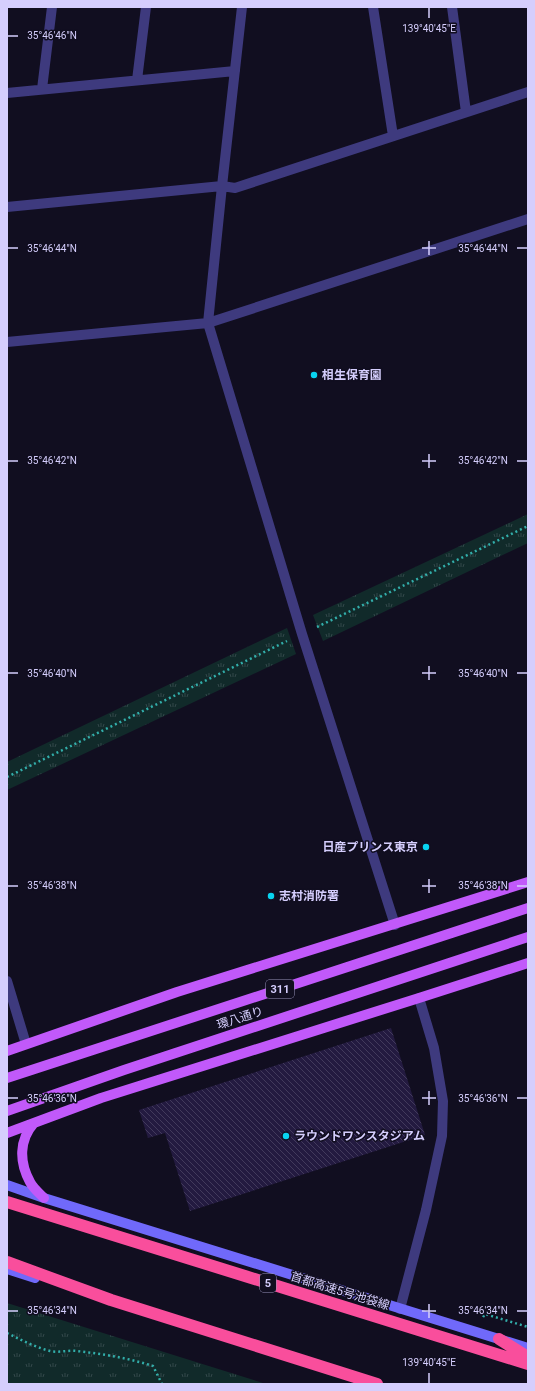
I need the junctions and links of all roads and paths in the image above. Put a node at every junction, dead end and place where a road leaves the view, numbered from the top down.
1 (52, 7) edge
2 (146, 7) edge
3 (242, 7) edge
4 (373, 7) edge
5 (452, 7) edge
6 (235, 71) junction
7 (137, 80) junction
8 (42, 89) junction
9 (528, 92) edge
10 (7, 93) edge
11 (466, 112) junction
12 (393, 136) junction
13 (222, 186) junction
14 (7, 207) edge
15 (528, 219) edge
16 (208, 323) junction
17 (7, 342) edge
18 (528, 526) edge
19 (302, 634) junction
20 (7, 777) edge
21 (528, 882) edge
22 (528, 908) edge
23 (395, 925) junction
24 (528, 937) edge
25 (528, 963) edge
26 (7, 981) edge
27 (419, 998) junction
28 (26, 1044) junction
29 (7, 1051) edge
30 (7, 1078) edge
31 (7, 1111) edge
32 (34, 1123) junction
33 (7, 1133) edge
34 (7, 1185) edge
35 (44, 1198) junction
36 (7, 1202) edge
37 (7, 1262) edge
38 (7, 1269) edge
39 (400, 1309) junction
40 (485, 1314) dead end
41 (528, 1327) edge
42 (7, 1333) edge
43 (499, 1339) junction
44 (528, 1348) edge
45 (528, 1357) edge
46 (528, 1364) edge
47 (162, 1384) edge
48 (377, 1384) edge
49 (386, 1384) edge

1 - 8 street
2 - 7 street
3 - 6 street
4 - 12 street
5 - 11 street
6 - 7 street
6 - 13 street
7 - 8 street
8 - 10 street
9 - 11 street
11 - 12 street
12 - 13 street
13 - 14 street
13 - 16 street
15 - 16 street
16 - 17 street
16 - 19 street
18 - 19 path
19 - 20 path
19 - 23 street
21 - 23 main road
22 - 30 main road, 環八通り / 311
23 - 28 main road
24 - 31 main road, 環八通り / 311
25 - 27 main road
26 - 28 street
27 - 32 main road
27 - 39 street
28 - 29 main road
32 - 33 main road
32 - 35 main road
34 - 35 street
35 - 39 street
36 - 46 highway, 首都高速5号池袋線 / 5
37 - 48 highway, bridge
38 - 49 street
39 - 43 street
40 - 41 path
42 - 47 path
43 - 44 street
43 - 45 highway

